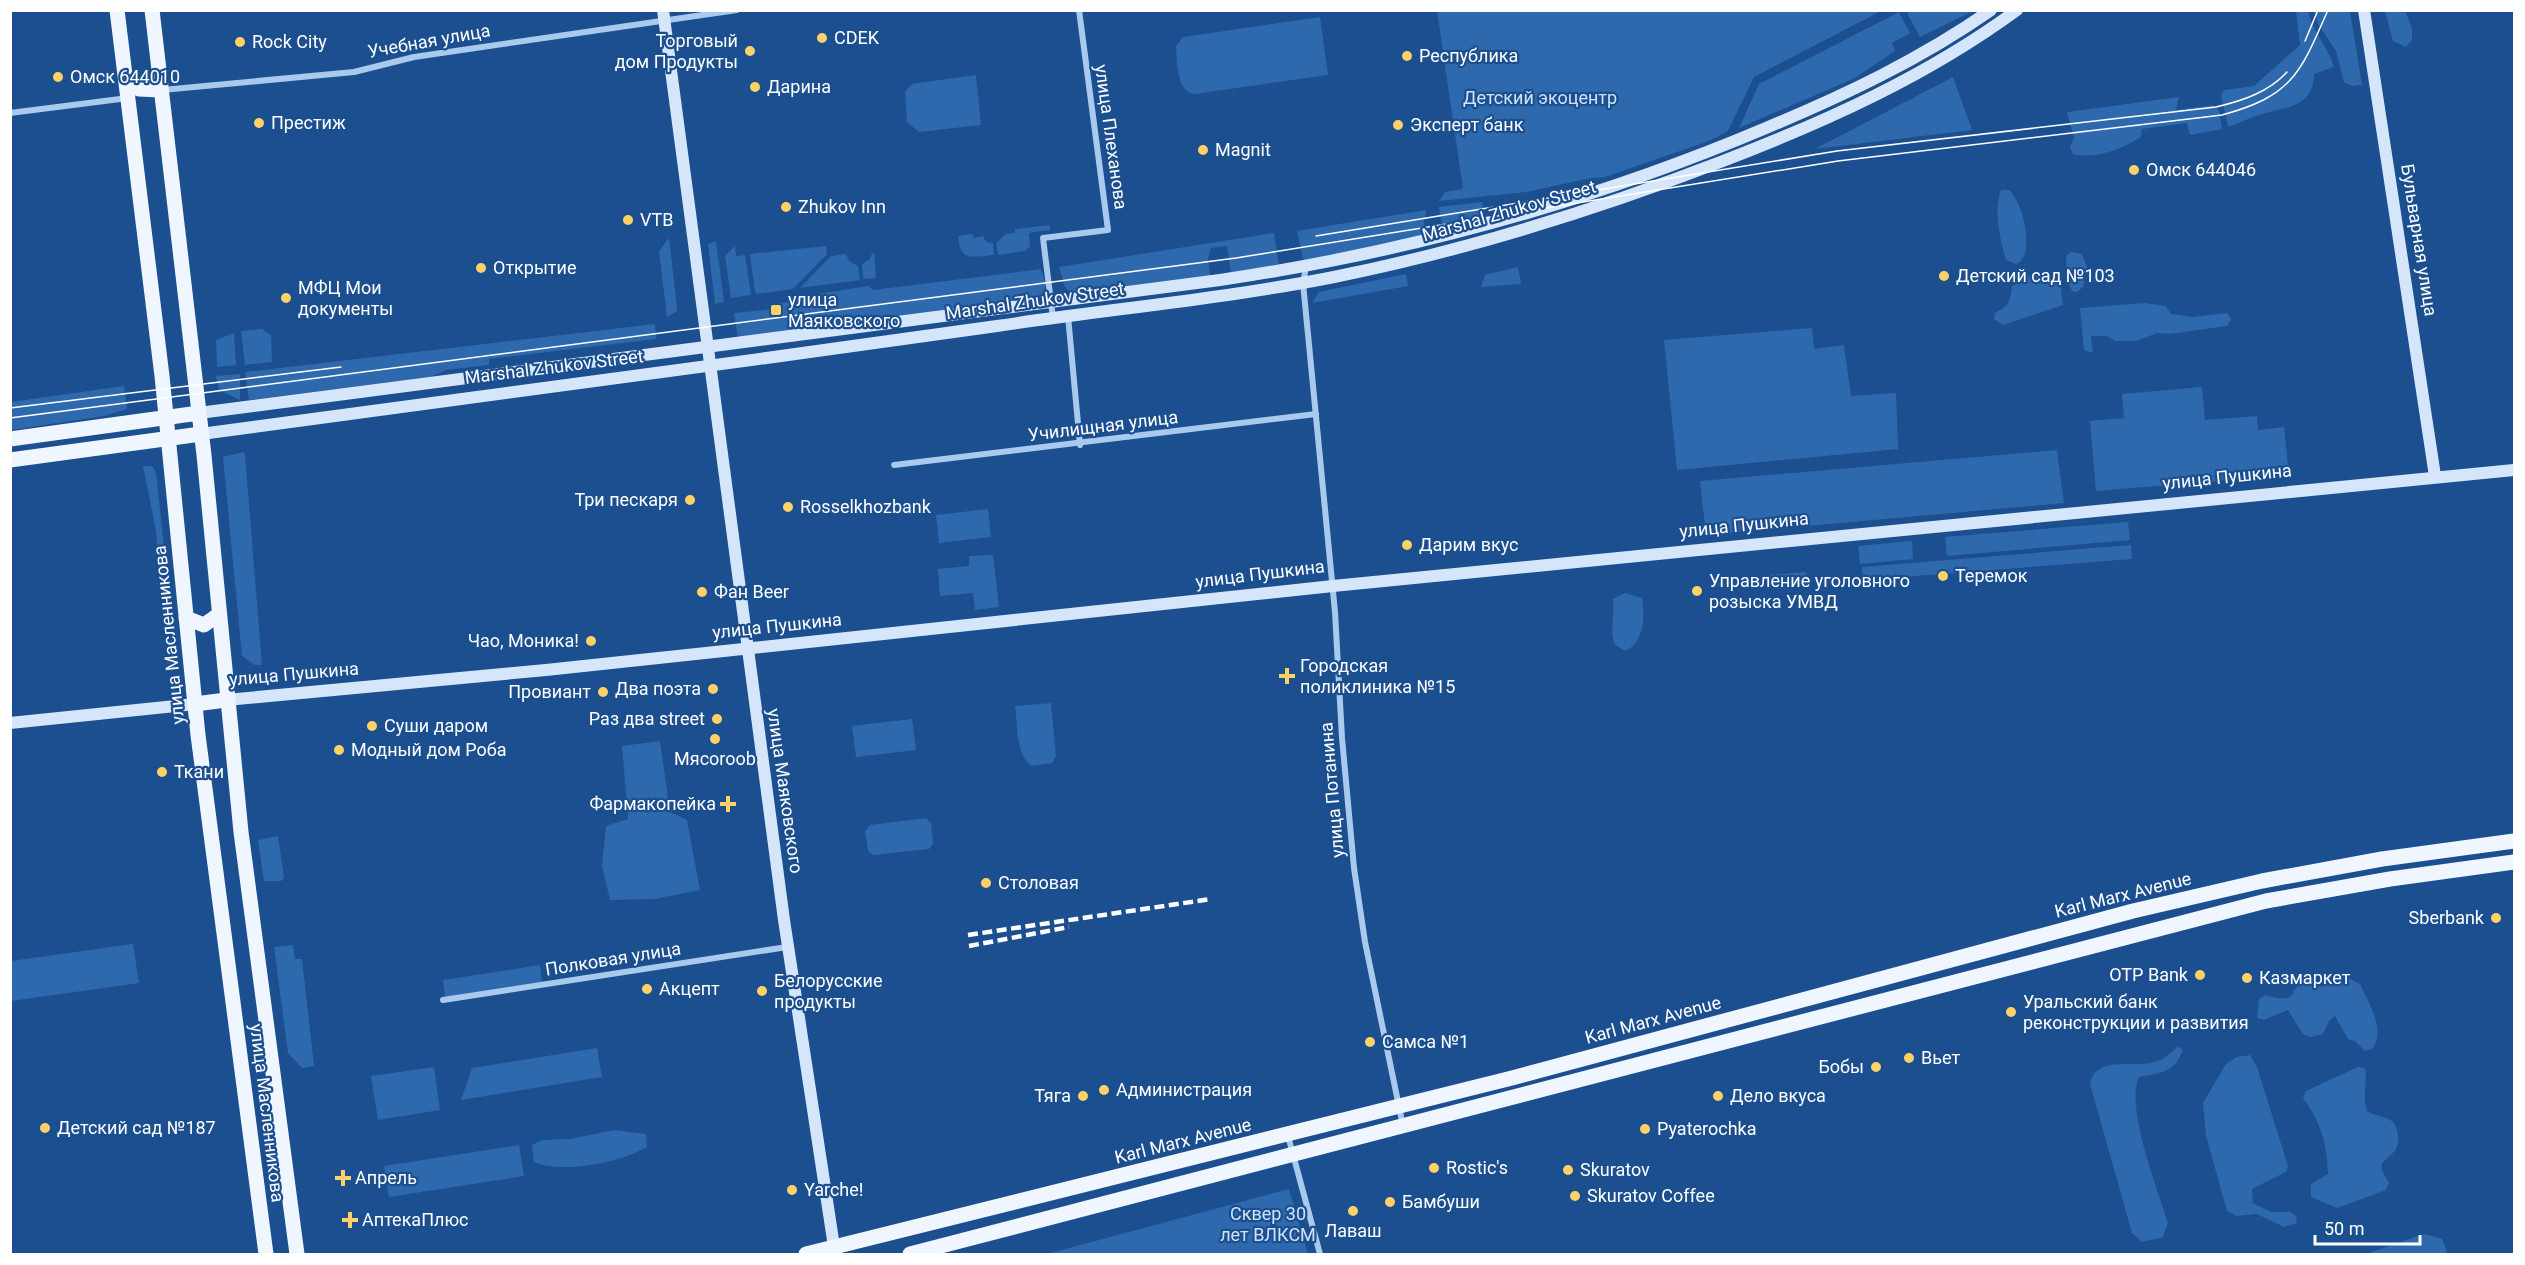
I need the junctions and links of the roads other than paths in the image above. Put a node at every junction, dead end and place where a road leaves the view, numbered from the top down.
1 (117, 10) edge
2 (152, 10) edge
3 (737, 10) edge
4 (1079, 10) edge
5 (1991, 10) edge
6 (2017, 10) edge
7 (2364, 10) edge
8 (663, 16) edge
9 (126, 77) junction
10 (161, 90) junction
11 (129, 98) junction
12 (10, 113) edge
13 (1306, 267) junction
14 (1303, 282) junction
15 (1051, 303) junction
16 (1068, 316) junction
17 (1053, 318) junction
18 (707, 347) junction
19 (710, 368) junction
20 (199, 413) junction
21 (1316, 414) junction
22 (167, 417) junction
23 (201, 434) junction
24 (169, 438) junction
25 (10, 439) edge
26 (1080, 445) junction
27 (10, 460) edge
28 (894, 465) dead end
29 (2514, 470) edge
30 (2435, 476) junction
31 (1332, 586) junction
32 (219, 615) junction
33 (186, 618) junction
34 (748, 649) junction
35 (226, 700) junction
36 (195, 704) junction
37 (10, 723) edge
38 (2514, 841) edge
39 (2514, 862) edge
40 (2262, 881) junction
41 (2214, 892) junction
42 (2266, 901) junction
43 (2218, 913) junction
44 (787, 947) junction
45 (443, 1000) dead end
46 (1398, 1106) junction
47 (1403, 1126) junction
48 (1287, 1136) junction
49 (1293, 1156) junction
50 (835, 1252) edge
51 (266, 1254) edge
52 (297, 1254) edge
53 (806, 1254) edge
54 (910, 1254) edge
55 (1320, 1254) edge

1 - 9 main road, улица Масленникова
2 - 10 main road, улица Масленникова
3 - 8 street, Учебная улица
4 - 15 street, улица Плеханова
5 - 13 main road, Marshal Zhukov Street
6 - 14 main road, Marshal Zhukov Street
7 - 30 main road, Бульварная улица
8 - 10 street, Учебная улица
8 - 18 main road, улица Маяковского
9 - 10 main road
9 - 11 main road, улица Масленникова
10 - 20 main road, улица Масленникова
11 - 12 street
11 - 22 main road, улица Масленникова
13 - 14 street, улица Потанина
13 - 15 main road, Marshal Zhukov Street
14 - 16 main road, Marshal Zhukov Street
14 - 21 street, улица Потанина
15 - 17 street, улица Плеханова
15 - 18 main road, Marshal Zhukov Street
16 - 17 main road, Marshal Zhukov Street
16 - 26 street
17 - 19 main road, Marshal Zhukov Street
18 - 19 main road, улица Маяковского
18 - 20 main road, Marshal Zhukov Street
19 - 23 main road, Marshal Zhukov Street
19 - 34 main road, улица Маяковского
20 - 22 main road, Marshal Zhukov Street
20 - 23 main road, улица Масленникова
20 - 24 main road
21 - 26 street, Училищная улица
21 - 31 street, улица Потанина
22 - 24 main road, улица Масленникова
22 - 25 main road, Marshal Zhukov Street
23 - 24 main road, Marshal Zhukov Street
23 - 32 main road, улица Масленникова
24 - 27 main road, Marshal Zhukov Street
24 - 33 main road, улица Масленникова
26 - 28 street, Училищная улица
29 - 30 main road, улица Пушкина
30 - 31 main road, улица Пушкина
31 - 34 main road, улица Пушкина
31 - 46 street, улица Потанина
32 - 33 main road
32 - 35 main road, улица Масленникова
33 - 36 main road, улица Масленникова
34 - 35 main road, улица Пушкина
34 - 44 main road, улица Маяковского
35 - 36 main road, улица Пушкина
35 - 52 main road, улица Масленникова
36 - 37 main road, улица Пушкина
36 - 51 main road, улица Масленникова
38 - 40 main road, Karl Marx Avenue
39 - 42 main road
40 - 41 main road, Karl Marx Avenue
40 - 42 main road
41 - 43 main road
41 - 46 main road, Karl Marx Avenue
42 - 43 main road
43 - 47 main road
44 - 45 street, Полковая улица
44 - 50 main road, улица Маяковского
46 - 47 street, улица Потанина
46 - 48 main road, Karl Marx Avenue
47 - 49 main road
48 - 49 street
48 - 50 main road, Karl Marx Avenue
49 - 54 main road
49 - 55 street
50 - 53 main road, Karl Marx Avenue

